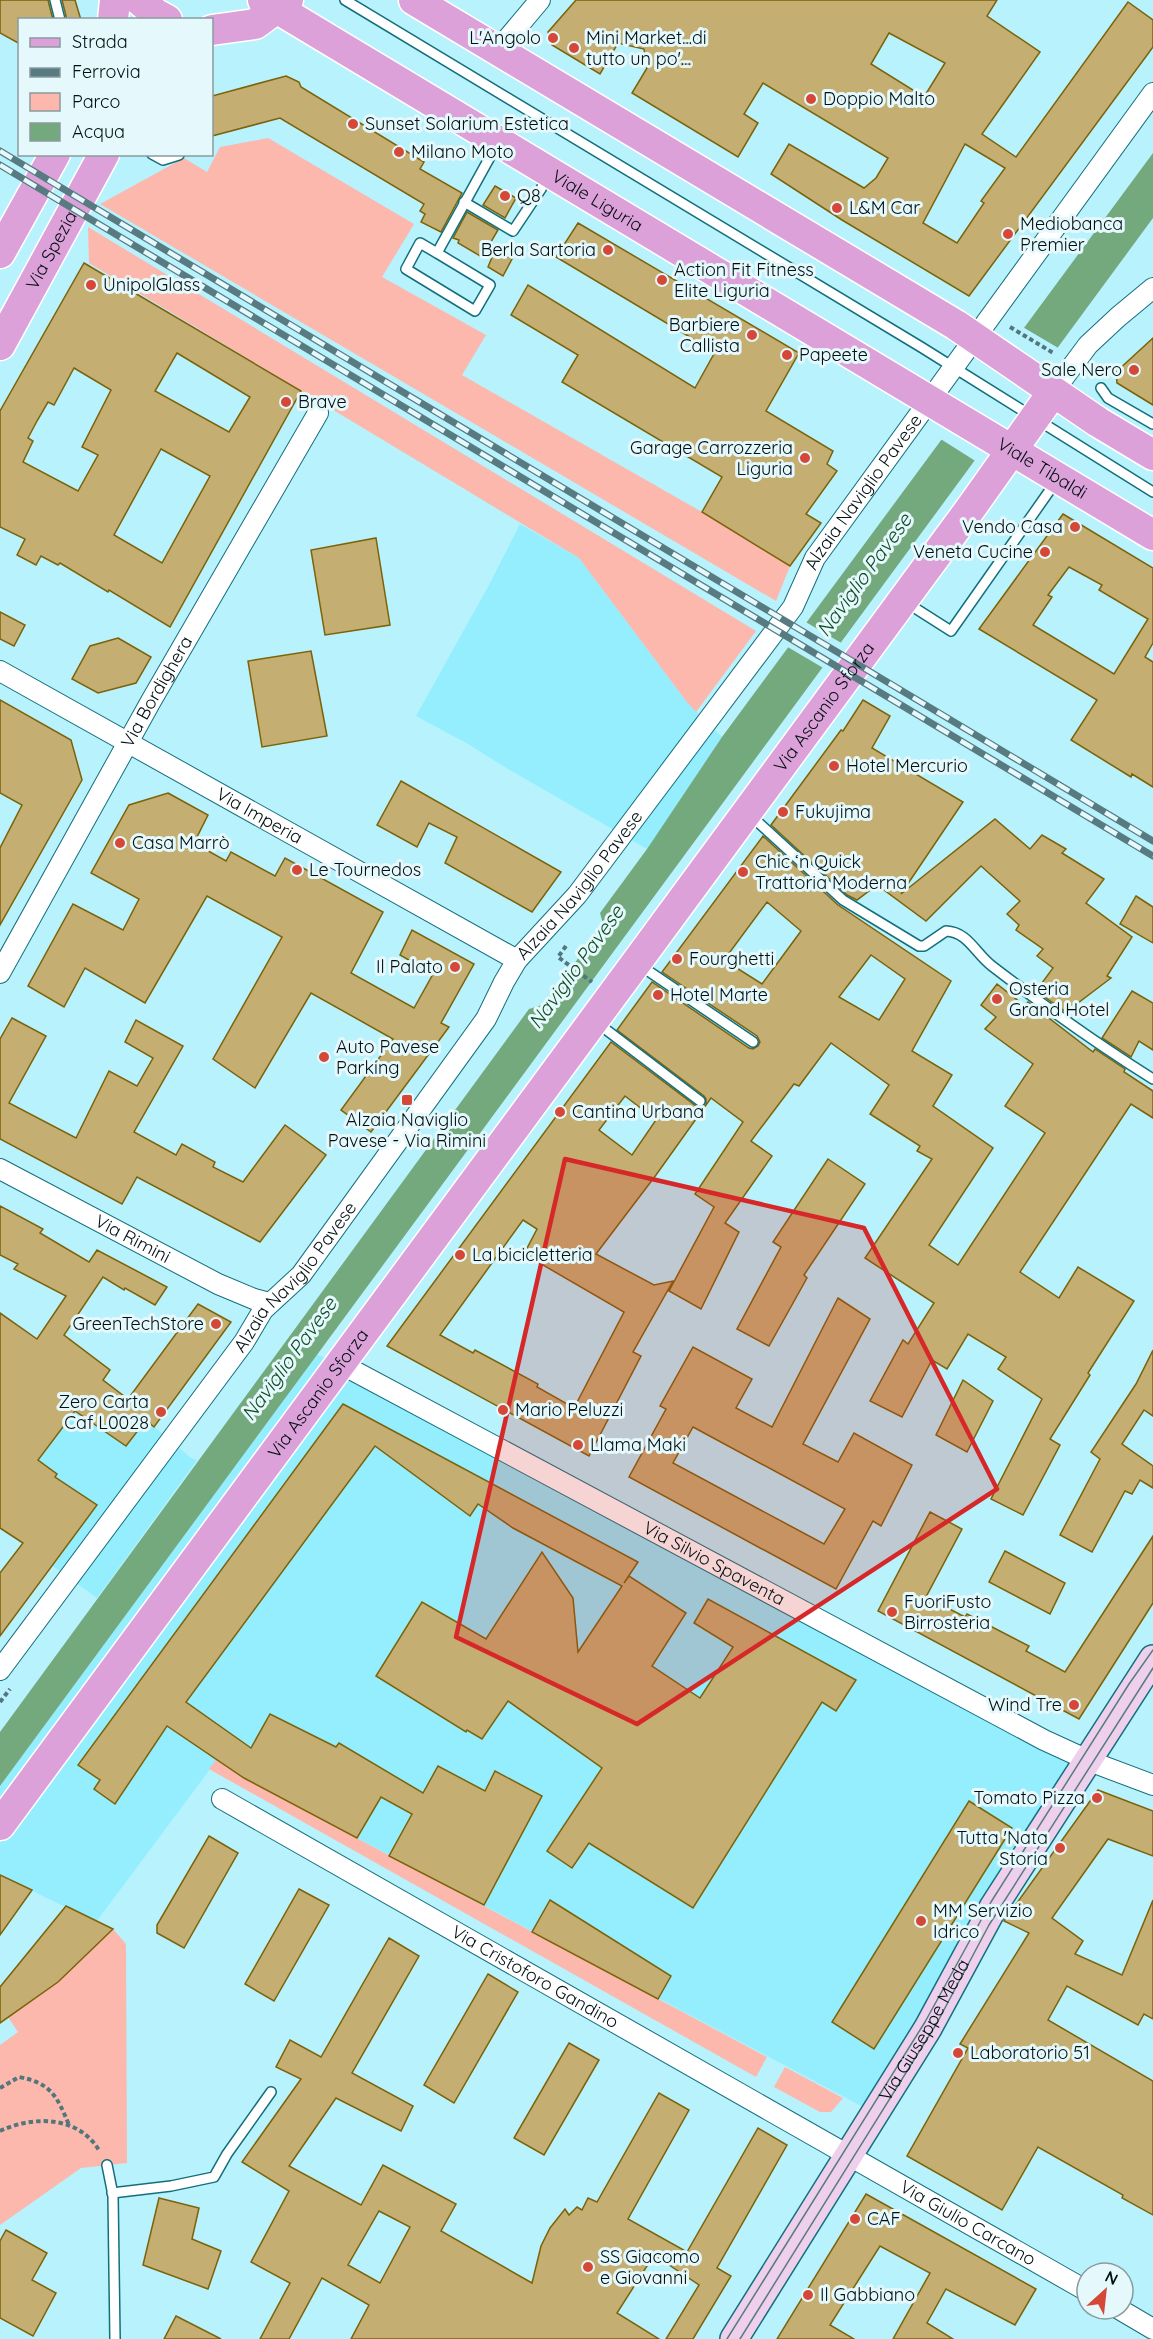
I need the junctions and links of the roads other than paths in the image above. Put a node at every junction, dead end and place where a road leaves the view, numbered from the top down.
1 (55, 0) edge
2 (115, 0) edge
3 (138, 0) edge
4 (345, 0) edge
5 (414, 0) edge
6 (540, 0) edge
7 (276, 3) edge
8 (60, 18) edge
9 (113, 18) edge
10 (164, 18) edge
11 (213, 30) edge
12 (498, 50) junction
13 (1153, 93) edge
14 (499, 141) junction
15 (54, 156) edge
16 (104, 156) edge
17 (156, 156) edge
18 (176, 156) edge
19 (549, 172) junction
20 (464, 202) junction
21 (0, 253) edge
22 (437, 253) junction
23 (1153, 288) edge
24 (993, 338) junction
25 (0, 345) edge
26 (963, 373) junction
27 (1047, 387) junction
28 (1101, 388) dead end
29 (938, 406) junction
30 (318, 412) dead end
31 (1027, 413) junction
32 (1153, 424) edge
33 (1004, 446) junction
34 (1153, 455) edge
35 (1058, 478) junction
36 (1153, 492) edge
37 (1153, 535) edge
38 (902, 600) junction
39 (0, 671) edge
40 (128, 743) junction
41 (747, 813) junction
42 (517, 960) junction
43 (636, 963) junction
44 (0, 973) edge
45 (594, 1021) junction
46 (753, 1042) dead end
47 (1153, 1079) edge
48 (700, 1101) dead end
49 (0, 1169) edge
50 (269, 1303) junction
51 (341, 1364) junction
52 (1153, 1659) edge
53 (0, 1670) edge
54 (1087, 1760) junction
55 (1153, 1785) edge
56 (222, 1799) dead end
57 (0, 1825) edge
58 (271, 2092) dead end
59 (849, 2155) junction
60 (107, 2165) road end
61 (112, 2193) junction
62 (1075, 2284) edge
63 (1135, 2318) edge
64 (1153, 2329) edge
65 (115, 2339) edge
66 (734, 2339) edge

1 - 8 lane
2 - 9 main road
3 - 10 main road
4 - 26 lane
5 - 12 main road
6 - 12 street
7 - 11 main road
7 - 14 main road, Viale Liguria
12 - 24 main road
13 - 24 street, Alzaia Naviglio Pavese
14 - 19 main road, Viale Liguria
14 - 20 lane
15 - 21 main road
16 - 25 main road, Via Spezia
17 - 18 lane
19 - 20 lane
19 - 29 main road, Viale Liguria
20 - 22 lane
22 - 22 lane
23 - 27 street
24 - 26 street, Alzaia Naviglio Pavese
24 - 27 main road
26 - 29 street, Alzaia Naviglio Pavese
26 - 31 lane
27 - 31 main road, Via Ascanio Sforza
27 - 34 main road
28 - 32 lane
29 - 33 main road, Viale Tibaldi
29 - 42 street, Alzaia Naviglio Pavese
30 - 40 street, Via Bordighera
31 - 33 main road, Via Ascanio Sforza
31 - 36 lane
33 - 35 main road, Viale Tibaldi
33 - 38 main road, Via Ascanio Sforza
35 - 37 main road, Viale Tibaldi
35 - 38 lane
38 - 41 main road, Via Ascanio Sforza
39 - 40 street, Via Imperia
40 - 42 street, Via Imperia
40 - 44 street, Via Bordighera
41 - 43 main road, Via Ascanio Sforza
41 - 47 lane
42 - 50 street, Alzaia Naviglio Pavese
43 - 45 main road, Via Ascanio Sforza
43 - 46 lane
45 - 48 lane
45 - 51 main road, Via Ascanio Sforza
49 - 50 street, Via Rimini
50 - 53 street, Alzaia Naviglio Pavese
51 - 54 street, Via Silvio Spaventa
51 - 57 main road, Via Ascanio Sforza
52 - 54 street, Via Giuseppe Meda
54 - 55 street, Via Silvio Spaventa
54 - 59 street, Via Giuseppe Meda
56 - 59 street, Via Cristoforo Gandino
58 - 61 lane
59 - 62 street, Via Giulio Carcano
59 - 66 street, Via Giuseppe Meda
60 - 61 lane
61 - 65 lane
63 - 64 street

